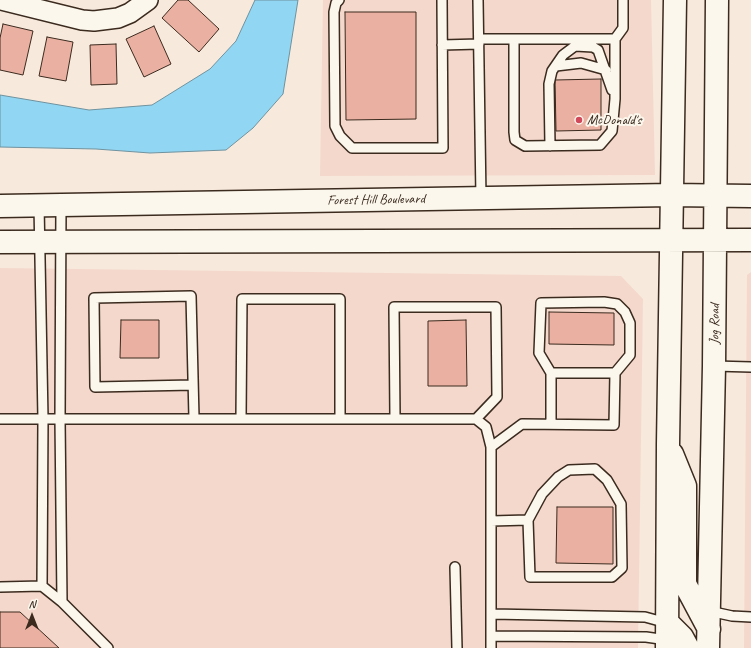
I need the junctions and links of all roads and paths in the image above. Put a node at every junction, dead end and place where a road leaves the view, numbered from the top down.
1 (1, 0) edge
2 (148, 0) edge
3 (339, 0) edge
4 (442, 0) edge
5 (478, 0) edge
6 (623, 0) edge
7 (675, 0) edge
8 (717, 0) edge
9 (514, 39) junction
10 (615, 39) junction
11 (479, 42) junction
12 (442, 45) junction
13 (556, 66) junction
14 (606, 70) junction
15 (615, 99) junction
16 (550, 146) junction
17 (671, 195) junction
18 (716, 196) junction
19 (751, 196) edge
20 (481, 198) junction
21 (39, 205) junction
22 (61, 205) junction
23 (0, 206) edge
24 (671, 240) junction
25 (716, 240) junction
26 (751, 240) edge
27 (50, 241) junction
28 (0, 242) edge
29 (714, 366) junction
30 (751, 367) edge
31 (552, 373) junction
32 (615, 373) junction
33 (193, 385) junction
34 (194, 418) junction
35 (241, 418) junction
36 (340, 418) junction
37 (395, 418) junction
38 (0, 419) edge
39 (43, 419) junction
40 (60, 419) junction
41 (476, 419) junction
42 (552, 424) junction
43 (668, 444) junction
44 (491, 447) junction
45 (528, 520) junction
46 (491, 521) junction
47 (455, 567) dead end
48 (42, 586) junction
49 (0, 587) edge
50 (62, 602) junction
51 (492, 614) junction
52 (751, 617) edge
53 (709, 629) edge
54 (491, 636) junction
55 (668, 637) edge
56 (108, 648) edge
57 (457, 648) edge
58 (491, 648) edge
59 (688, 648) edge

1 - 2 street
3 - 12 lane
4 - 12 lane
5 - 11 lane
6 - 10 lane
7 - 17 main road
8 - 18 main road, Jog Road
9 - 10 lane
9 - 11 lane
9 - 16 lane
10 - 15 lane
11 - 12 lane
11 - 20 lane
13 - 14 lane
13 - 14 lane
13 - 16 lane
14 - 15 lane
15 - 16 lane
17 - 18 main road, Forest Hill Boulevard
17 - 20 main road, Forest Hill Boulevard
17 - 24 main road
18 - 19 main road, Forest Hill Boulevard
18 - 25 main road, Jog Road
20 - 22 main road, Forest Hill Boulevard
21 - 22 main road, Forest Hill Boulevard
21 - 23 main road, Forest Hill Boulevard
21 - 27 lane
22 - 27 lane
24 - 25 main road
24 - 27 main road
24 - 43 main road
25 - 26 main road
25 - 29 main road, Jog Road
27 - 28 main road
27 - 39 lane
27 - 40 lane
29 - 30 lane
29 - 53 main road, Jog Road
31 - 32 lane
31 - 32 lane
31 - 42 lane
32 - 42 lane
33 - 33 lane
33 - 34 lane
34 - 35 lane
34 - 40 lane
35 - 36 lane
35 - 36 lane
36 - 37 lane
37 - 41 lane
37 - 41 lane
38 - 39 lane
39 - 40 lane
39 - 48 lane
40 - 50 lane
41 - 44 lane
42 - 44 lane
43 - 53 main road
43 - 55 main road
44 - 46 lane
45 - 45 lane
45 - 46 lane
46 - 51 lane
47 - 57 lane
48 - 49 lane
48 - 50 lane
50 - 56 lane
51 - 54 lane
51 - 55 lane
52 - 53 lane
54 - 55 lane
54 - 58 lane
55 - 59 main road

